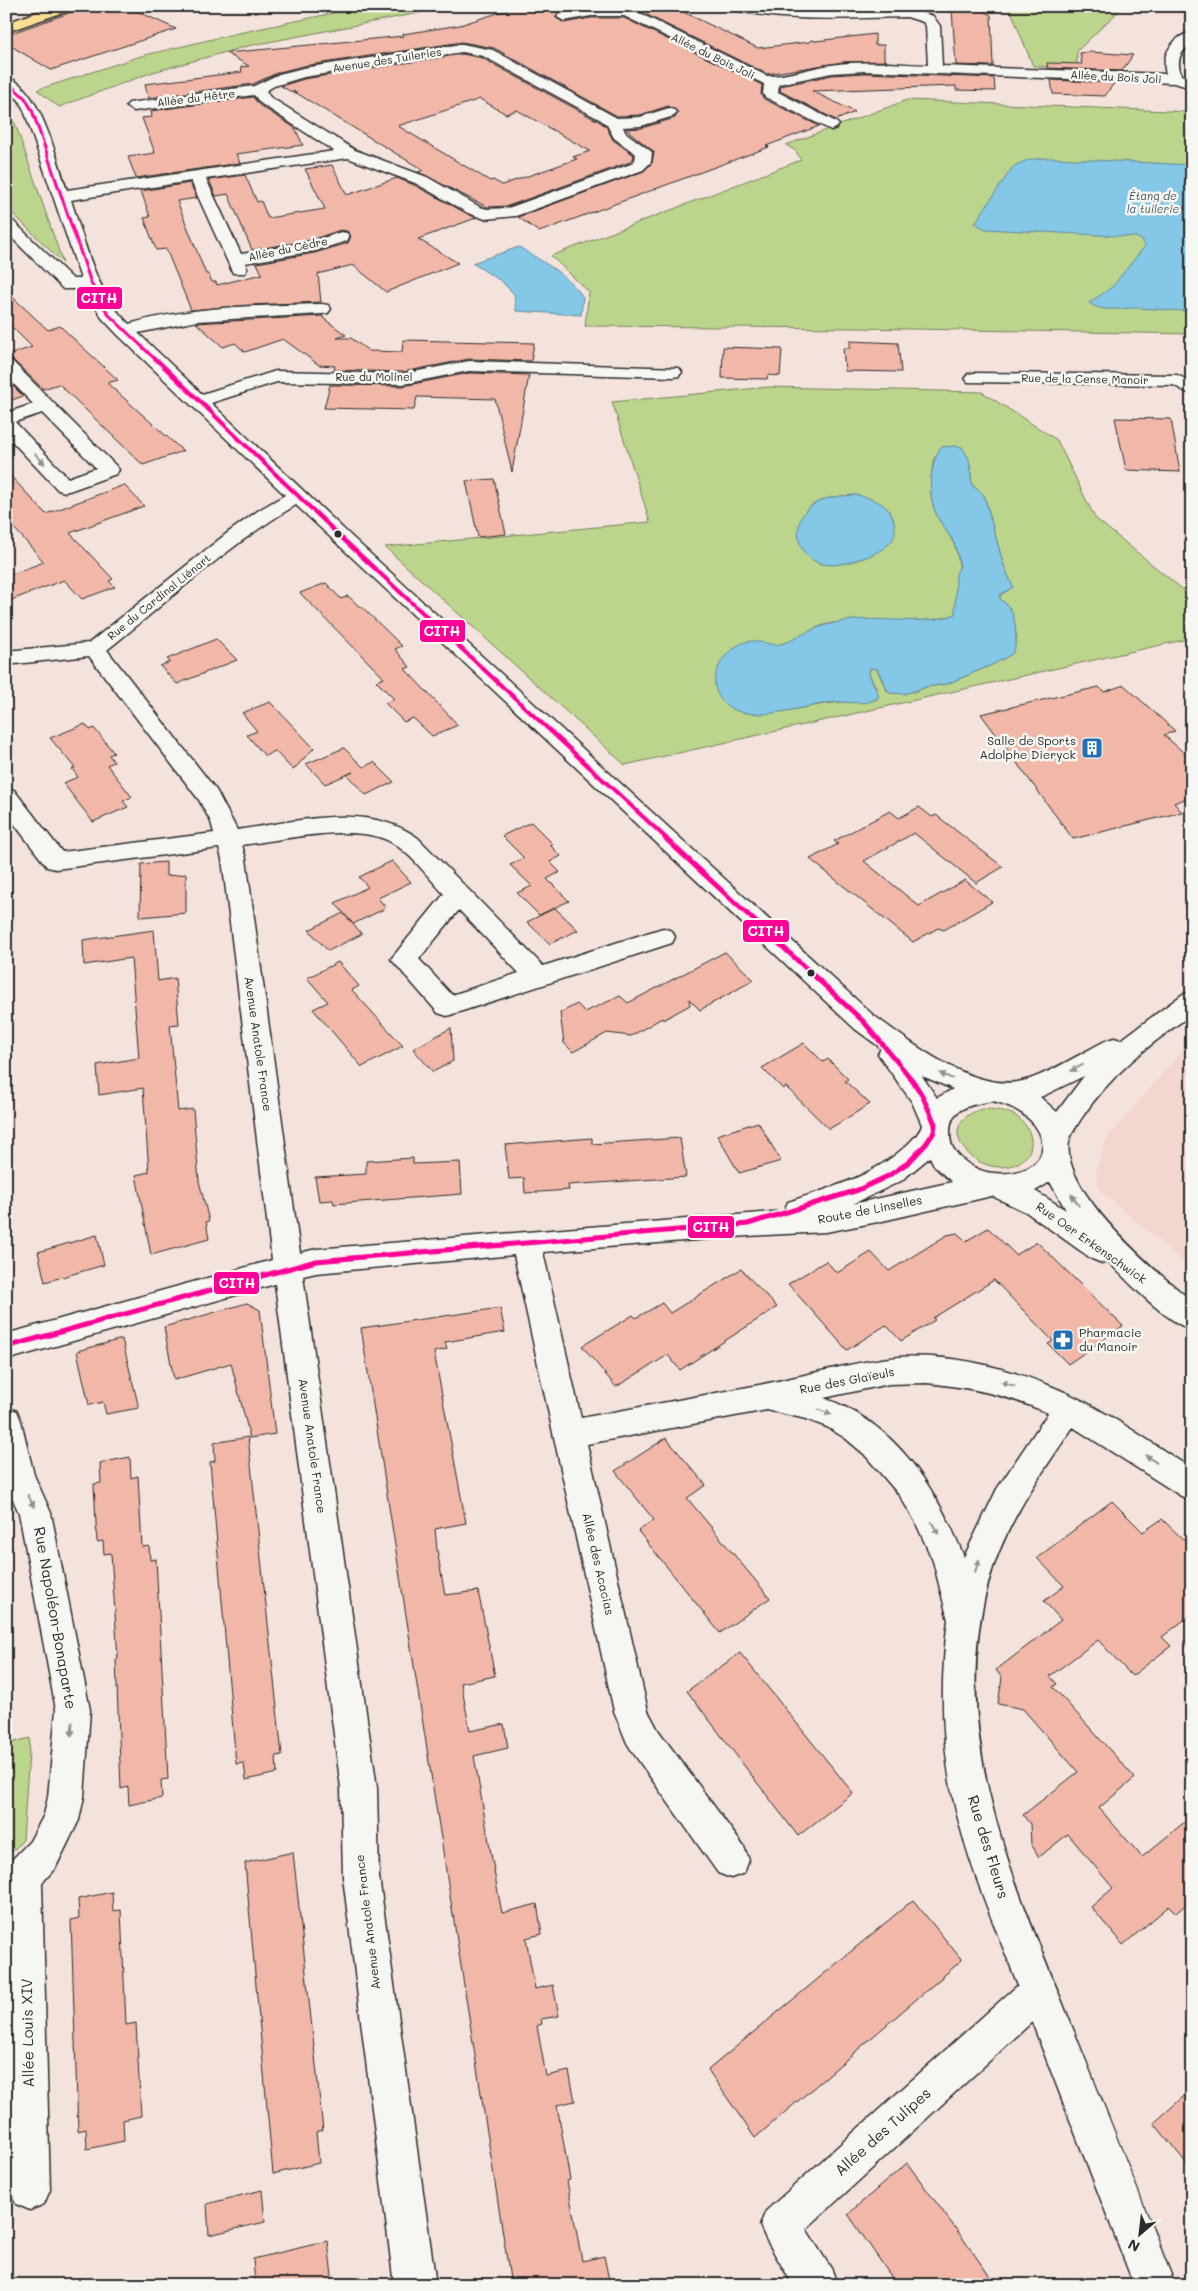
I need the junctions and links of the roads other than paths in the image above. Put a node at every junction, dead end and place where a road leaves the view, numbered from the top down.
1 (53, 6) edge
2 (68, 6) edge
3 (735, 6) edge
4 (633, 9) edge
5 (564, 17) dead end
6 (6, 22) edge
7 (6, 28) edge
8 (1192, 36) edge
9 (935, 69) junction
10 (1177, 79) junction
11 (6, 81) edge
12 (772, 81) junction
13 (1192, 84) edge
14 (258, 90) junction
15 (134, 106) dead end
16 (669, 113) dead end
17 (613, 123) junction
18 (831, 125) dead end
19 (349, 153) junction
20 (197, 177) junction
21 (62, 196) junction
22 (6, 223) edge
23 (342, 237) dead end
24 (92, 283) junction
25 (322, 309) dead end
26 (124, 331) junction
27 (6, 365) edge
28 (673, 372) dead end
29 (974, 378) dead end
30 (1192, 390) edge
31 (197, 401) junction
32 (45, 406) junction
33 (6, 419) edge
34 (6, 424) edge
35 (297, 496) junction
36 (95, 649) junction
37 (6, 658) edge
38 (6, 796) edge
39 (229, 840) junction
40 (458, 894) junction
41 (663, 937) dead end
42 (538, 978) junction
43 (1192, 1001) edge
44 (864, 1022) junction
45 (1152, 1030) junction
46 (999, 1093) junction
47 (935, 1128) junction
48 (1055, 1147) junction
49 (995, 1186) junction
50 (748, 1224) junction
51 (526, 1242) junction
52 (287, 1267) junction
53 (1155, 1288) junction
54 (1192, 1318) edge
55 (6, 1347) edge
56 (761, 1398) junction
57 (1069, 1408) junction
58 (6, 1421) edge
59 (568, 1434) junction
60 (1192, 1486) edge
61 (963, 1631) junction
62 (731, 1860) dead end
63 (14, 1882) edge
64 (1038, 1992) junction
65 (30, 2190) dead end
66 (415, 2285) edge
67 (817, 2285) edge
68 (1155, 2285) edge

1 - 6 main road
2 - 7 main road
3 - 9 street
4 - 5 street
4 - 12 street, Allée du Bois Joli
8 - 10 street
9 - 10 street, Allée du Bois Joli
9 - 12 street, Allée du Bois Joli
10 - 13 street, Allée du Bois Joli
11 - 21 street
12 - 18 street
14 - 15 street, Allée du Hêtre
14 - 17 street, Avenue des Tuileries
14 - 19 street, Avenue des Tuileries
16 - 17 street
17 - 19 street, Avenue des Tuileries
19 - 20 street, Avenue des Tuileries
20 - 21 street, Avenue des Tuileries
20 - 23 street, Allée du Cèdre
21 - 24 street
22 - 24 street
24 - 26 street
25 - 26 street
26 - 31 street
27 - 32 street
28 - 31 street, Rue du Molinel
29 - 30 street, Rue de la Cense Manoir
31 - 35 street
32 - 33 street
34 -> 32 street
35 - 36 street, Rue du Cardinal Liénart
35 - 44 street
36 - 37 street, Rue du Cardinal Liénart
36 - 39 street, Avenue Anatole France
38 - 39 street
39 - 40 street
39 - 52 street, Avenue Anatole France
40 - 42 street
40 - 42 street
41 - 42 street
43 - 45 street
46 -> 44 street
44 - 47 street
45 -> 46 street
45 - 48 street
46 - 47 street
46 - 48 street
47 - 49 street
47 - 50 street, Route de Linselles
48 - 49 street
53 -> 48 street, Rue Oer Erkenschwick
49 - 50 street, Route de Linselles
49 - 53 street, Rue Oer Erkenschwick
50 - 51 street, Route de Linselles
51 - 52 street, Route de Linselles
51 - 59 street, Allée des Acacias
52 - 55 street, Route de Linselles
52 - 66 street, Avenue Anatole France
53 - 54 street, Rue Oer Erkenschwick
57 -> 56 street, Rue des Glaïeuls
56 - 59 street, Rue des Glaïeuls
56 -> 61 street
60 -> 57 street, Rue des Glaïeuls
61 -> 57 street, Rue des Fleurs
58 -> 63 street, Rue Napoléon-Bonaparte
59 - 62 street, Allée des Acacias
61 - 64 street, Rue des Fleurs
63 - 65 street, Allée Louis XIV
64 - 67 street, Allée des Tulipes
64 - 68 street, Rue des Fleurs

